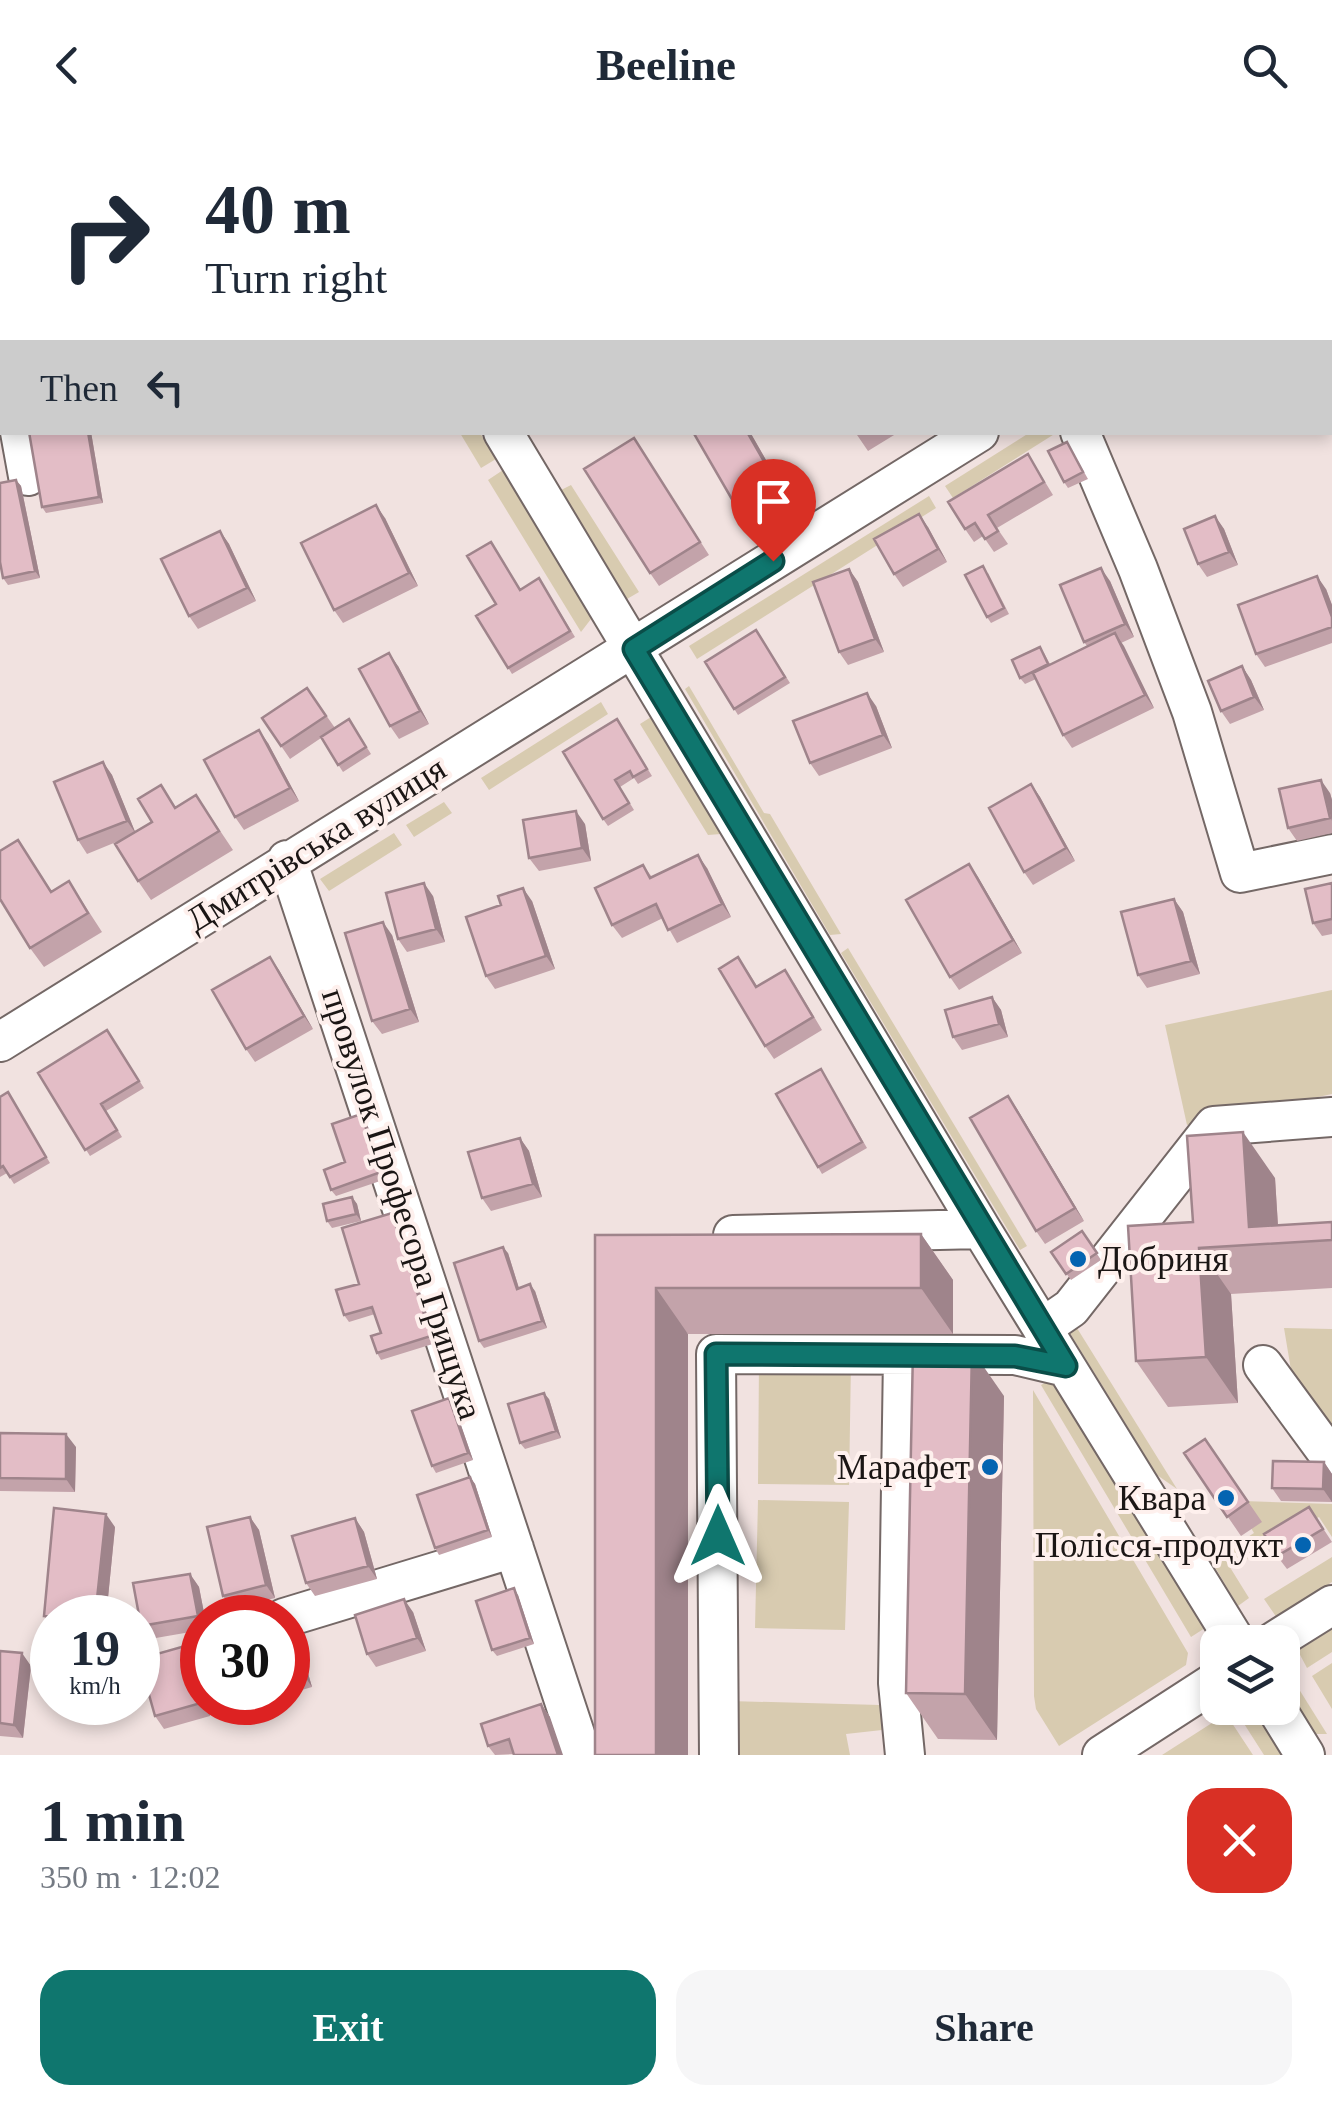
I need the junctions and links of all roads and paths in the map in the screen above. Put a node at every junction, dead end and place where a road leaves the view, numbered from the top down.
1 (21, 435) edge
2 (974, 435) edge
3 (1081, 435) edge
4 (517, 437) edge
5 (28, 476) dead end
6 (634, 649) junction
7 (1332, 854) edge
8 (287, 860) junction
9 (0, 1042) edge
10 (1332, 1117) edge
11 (981, 1229) junction
12 (692, 1236) edge
13 (1042, 1328) junction
14 (903, 1356) junction
15 (1264, 1365) dead end
16 (1066, 1366) junction
17 (1332, 1459) edge
18 (514, 1548) junction
19 (1332, 1605) edge
20 (310, 1610) edge
21 (1226, 1625) edge
22 (1300, 1625) edge
23 (1200, 1692) edge
24 (1286, 1725) edge
25 (582, 1755) edge
26 (719, 1755) edge
27 (904, 1755) edge
28 (1102, 1755) edge
29 (1305, 1755) edge

1 - 5 street
2 - 6 street, Дмитрівська вулиця
3 - 7 street
4 - 6 street
6 - 8 street, Дмитрівська вулиця
6 - 11 street
8 - 9 street, Дмитрівська вулиця
8 - 18 street, провулок Професора Грищука
10 - 13 street
11 - 12 street
11 - 13 street
13 - 16 street
14 - 16 street
14 - 26 street
14 - 27 street
15 - 17 street
16 - 21 street
18 - 20 street
18 - 25 street, провулок Професора Грищука
19 - 22 street
23 - 28 street
24 - 29 street

